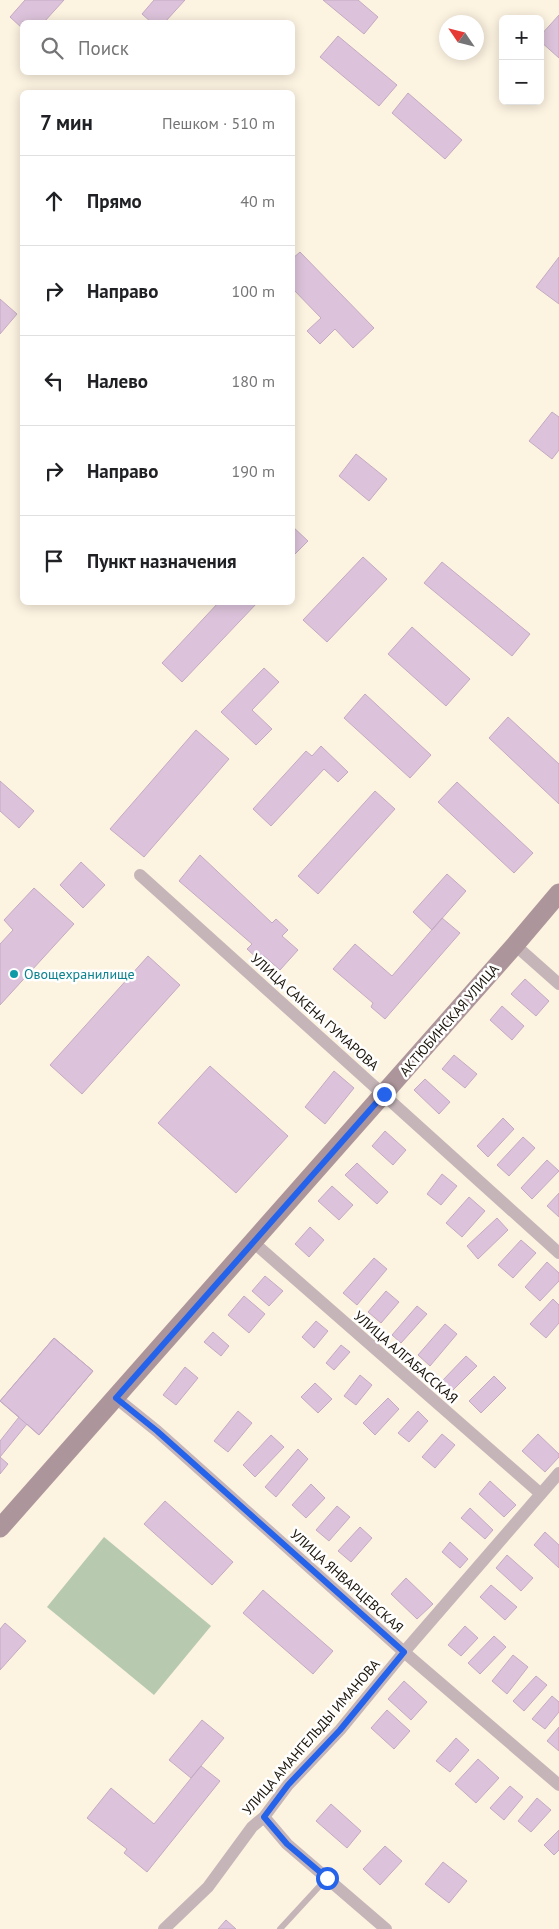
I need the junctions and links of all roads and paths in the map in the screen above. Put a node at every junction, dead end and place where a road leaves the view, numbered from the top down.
1 (140, 875) dead end
2 (559, 893) edge
3 (515, 945) junction
4 (559, 984) edge
5 (384, 1094) junction
6 (253, 1242) junction
7 (559, 1253) edge
8 (116, 1398) junction
9 (559, 1473) edge
10 (541, 1494) junction
11 (0, 1528) edge
12 (404, 1652) junction
13 (559, 1785) edge
14 (264, 1817) junction
15 (327, 1878) junction
16 (164, 1929) edge
17 (280, 1929) edge
18 (386, 1929) edge

1 - 5 street, УЛИЦА САКЕНА ГУМАРОВА
2 - 3 street, АКТЮБИНСКАЯ УЛИЦА
3 - 4 street
3 - 5 street, АКТЮБИНСКАЯ УЛИЦА
5 - 6 street, АКТЮБИНСКАЯ УЛИЦА
5 - 7 street, УЛИЦА САКЕНА ГУМАРОВА
6 - 8 street, АКТЮБИНСКАЯ УЛИЦА
6 - 10 street, УЛИЦА АЛГАБАССКАЯ
8 - 11 street, АКТЮБИНСКАЯ УЛИЦА
8 - 12 street, УЛИЦА ЯНВАРЦЕВСКАЯ
9 - 10 street, УЛИЦА АМАНГЕЛЬДЫ ИМАНОВА
10 - 12 street, УЛИЦА АМАНГЕЛЬДЫ ИМАНОВА
12 - 13 street, УЛИЦА ЯНВАРЦЕВСКАЯ
12 - 14 street, УЛИЦА АМАНГЕЛЬДЫ ИМАНОВА
14 - 15 street
14 - 16 street, УЛИЦА АМАНГЕЛЬДЫ ИМАНОВА
15 - 17 lane
15 - 18 street

